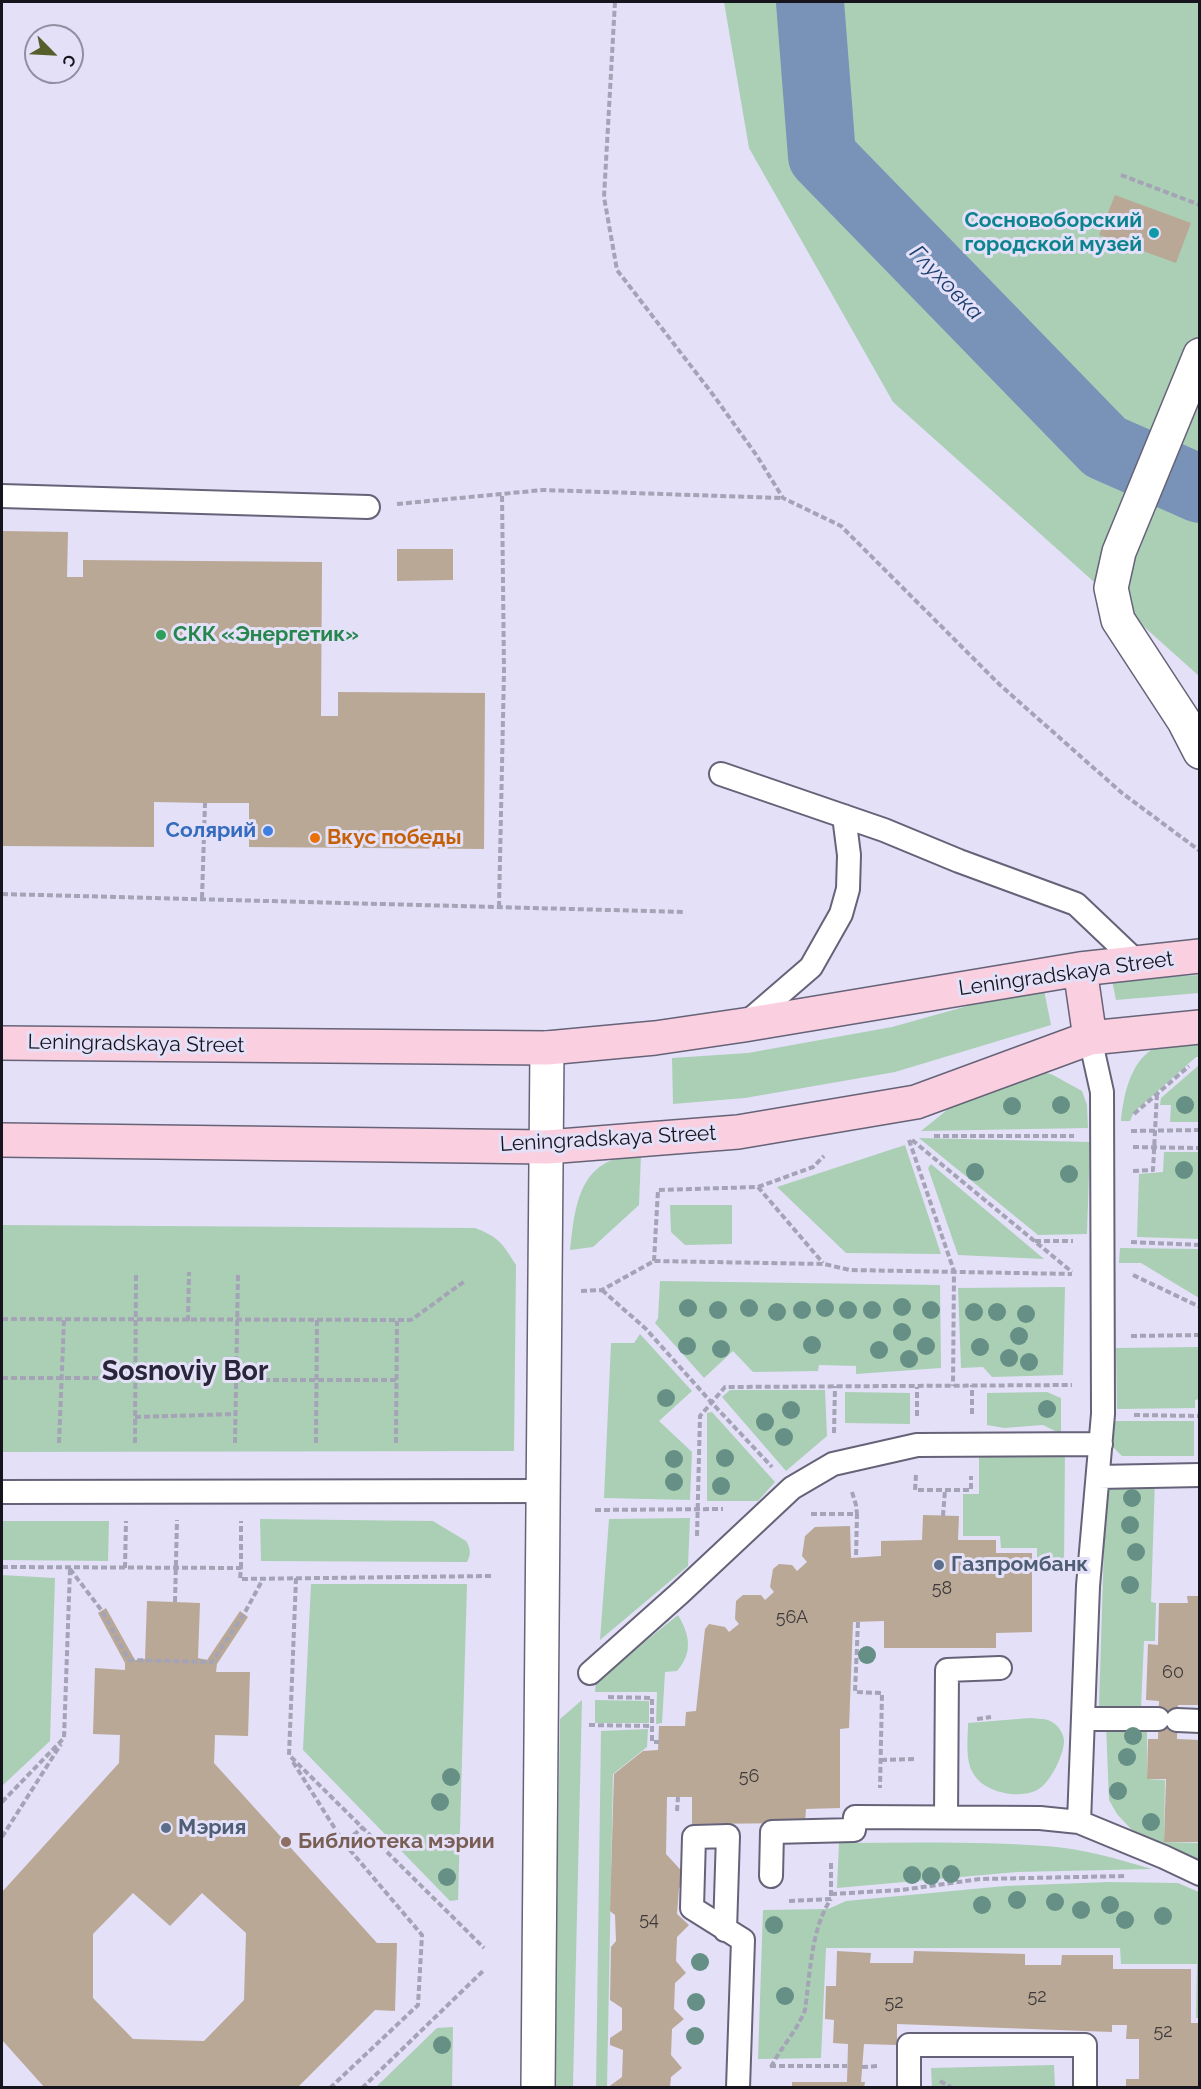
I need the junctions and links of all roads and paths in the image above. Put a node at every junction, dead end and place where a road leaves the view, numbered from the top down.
1 (615, 2) edge
2 (1121, 175) dead end
3 (1200, 204) edge
4 (1200, 355) edge
5 (502, 493) junction
6 (2, 496) edge
7 (783, 498) junction
8 (368, 507) joint
9 (1200, 752) edge
10 (721, 774) dead end
11 (205, 802) dead end
12 (844, 816) junction
13 (1200, 850) edge
14 (2, 894) edge
15 (202, 898) junction
16 (499, 907) junction
17 (685, 912) dead end
18 (1200, 956) edge
19 (1137, 962) junction
20 (1080, 969) junction
21 (744, 1025) junction
22 (1200, 1027) edge
23 (1090, 1038) junction
24 (2, 1043) edge
25 (547, 1048) junction
26 (1197, 1059) dead end
27 (1157, 1094) junction
28 (1134, 1130) junction
29 (1155, 1130) junction
30 (1200, 1130) edge
31 (1128, 1132) dead end
32 (909, 1136) dead end
33 (920, 1136) dead end
34 (932, 1136) dead end
35 (1083, 1136) dead end
36 (2, 1140) edge
37 (547, 1147) junction
38 (1154, 1148) junction
39 (1200, 1148) edge
40 (833, 1154) dead end
41 (1132, 1183) dead end
42 (758, 1187) junction
43 (1102, 1240) junction
44 (1034, 1241) junction
45 (1045, 1241) dead end
46 (1200, 1245) edge
47 (654, 1261) junction
48 (824, 1264) junction
49 (954, 1271) junction
50 (136, 1272) dead end
51 (189, 1272) dead end
52 (238, 1273) dead end
53 (1075, 1274) junction
54 (1103, 1274) junction
55 (465, 1281) dead end
56 (602, 1290) junction
57 (574, 1291) dead end
58 (1200, 1307) edge
59 (2, 1319) edge
60 (64, 1320) junction
61 (137, 1320) junction
62 (317, 1320) junction
63 (188, 1321) junction
64 (238, 1321) junction
65 (397, 1321) junction
66 (1200, 1335) edge
67 (1104, 1337) junction
68 (2, 1378) edge
69 (136, 1378) junction
70 (63, 1379) junction
71 (237, 1380) junction
72 (397, 1380) junction
73 (317, 1381) junction
74 (972, 1385) junction
75 (1072, 1385) dead end
76 (835, 1386) junction
77 (953, 1386) junction
78 (917, 1387) junction
79 (711, 1402) junction
80 (236, 1414) junction
81 (1123, 1414) dead end
82 (972, 1416) dead end
83 (1200, 1416) edge
84 (135, 1417) junction
85 (834, 1417) dead end
86 (917, 1424) dead end
87 (60, 1443) dead end
88 (135, 1443) dead end
89 (235, 1443) dead end
90 (316, 1443) dead end
91 (396, 1443) dead end
92 (1101, 1444) junction
93 (774, 1468) dead end
94 (1200, 1475) edge
95 (1098, 1477) junction
96 (544, 1491) junction
97 (945, 1491) dead end
98 (2, 1492) edge
99 (731, 1509) dead end
100 (595, 1510) dead end
101 (698, 1510) junction
102 (809, 1514) dead end
103 (943, 1516) dead end
104 (177, 1519) dead end
105 (241, 1519) dead end
106 (126, 1520) dead end
107 (697, 1539) dead end
108 (856, 1558) dead end
109 (2, 1566) edge
110 (70, 1568) junction
111 (125, 1568) junction
112 (241, 1568) junction
113 (176, 1569) junction
114 (492, 1576) dead end
115 (263, 1578) junction
116 (296, 1578) junction
117 (175, 1602) dead end
118 (858, 1622) dead end
119 (1000, 1668) dead end
120 (590, 1673) dead end
121 (600, 1697) dead end
122 (1083, 1719) junction
123 (1178, 1720) edge
124 (589, 1725) dead end
125 (652, 1726) junction
126 (64, 1738) junction
127 (658, 1742) dead end
128 (289, 1755) junction
129 (921, 1758) dead end
130 (881, 1760) junction
131 (880, 1798) dead end
132 (2, 1802) edge
133 (946, 1818) junction
134 (1079, 1822) junction
135 (363, 1827) junction
136 (2, 1835) edge
137 (344, 1843) junction
138 (831, 1867) dead end
139 (1200, 1874) edge
140 (1129, 1875) dead end
141 (771, 1876) dead end
142 (831, 1896) junction
143 (788, 1901) dead end
144 (725, 1930) dead end
145 (484, 1948) dead end
146 (484, 1970) dead end
147 (771, 2066) junction
148 (847, 2067) dead end
149 (768, 2074) dead end
150 (738, 2077) edge
151 (330, 2088) edge
152 (362, 2088) edge
153 (538, 2088) edge
154 (909, 2088) edge
155 (1085, 2088) edge

1 - 7 path
2 - 3 path
4 - 9 street
5 - 7 path
5 - 8 path
5 - 16 path
6 - 8 lane
7 - 13 path
10 - 12 lane
11 - 15 path
12 - 19 lane
12 - 21 lane
14 - 15 path
15 - 16 path
16 - 17 path
18 - 19 main road, Leningradskaya Street
19 - 20 main road, Leningradskaya Street
20 - 21 main road, Leningradskaya Street
20 - 23 main road
21 - 25 main road, Leningradskaya Street
22 - 23 main road, Leningradskaya Street
23 - 37 main road, Leningradskaya Street
23 - 43 lane
24 - 25 main road, Leningradskaya Street
25 - 37 street
26 - 27 path
27 - 28 path
27 - 29 path
28 - 29 path
28 - 31 path
28 - 38 path
29 - 30 path
29 - 38 path
32 - 33 path
34 - 35 path
36 - 37 main road, Leningradskaya Street
37 - 96 street
38 - 39 path
38 - 41 path
40 - 42 path
42 - 47 path
42 - 48 path
43 - 46 path
43 - 54 lane
44 - 45 path
44 - 49 path
44 - 53 path
47 - 48 path
47 - 56 path
48 - 49 path
49 - 53 path
49 - 77 path
50 - 61 path
51 - 63 path
52 - 64 path
53 - 54 path
54 - 58 path
54 - 67 lane
55 - 65 path
56 - 57 path
56 - 79 path
59 - 60 path
60 - 61 path
60 - 70 path
61 - 63 path
61 - 69 path
62 - 64 path
62 - 65 path
62 - 73 path
63 - 64 path
64 - 71 path
65 - 72 path
66 - 67 path
67 - 92 lane
68 - 70 path
69 - 70 path
69 - 84 path
70 - 87 path
71 - 73 path
71 - 80 path
72 - 73 path
72 - 91 path
73 - 90 path
74 - 75 path
74 - 77 path
74 - 82 path
76 - 78 path
76 - 79 path
76 - 85 path
77 - 78 path
78 - 86 path
79 - 93 path
79 - 101 path
80 - 84 path
80 - 89 path
81 - 83 path
84 - 88 path
92 - 95 lane
92 - 120 lane
94 - 95 lane
95 - 122 lane
96 - 98 lane
96 - 153 street
97 - 103 path
99 - 101 path
100 - 101 path
101 - 107 path
102 - 108 path
104 - 113 path
105 - 112 path
106 - 111 path
109 - 110 path
110 - 111 path
110 - 115 path
110 - 126 path
111 - 113 path
112 - 113 path
112 - 115 path
113 - 117 path
114 - 116 path
115 - 116 path
116 - 128 path
118 - 130 path
119 - 133 lane
121 - 125 path
122 - 123 lane
122 - 134 lane
124 - 125 path
125 - 127 path
126 - 132 path
126 - 136 path
128 - 135 path
128 - 137 path
129 - 130 path
130 - 131 path
133 - 134 lane
133 - 141 lane
134 - 139 lane
135 - 137 path
135 - 145 path
137 - 151 path
138 - 142 path
140 - 142 path
142 - 143 path
142 - 147 path
144 - 150 lane
146 - 152 path
147 - 148 path
147 - 149 path
147 - 150 path
154 - 155 lane

